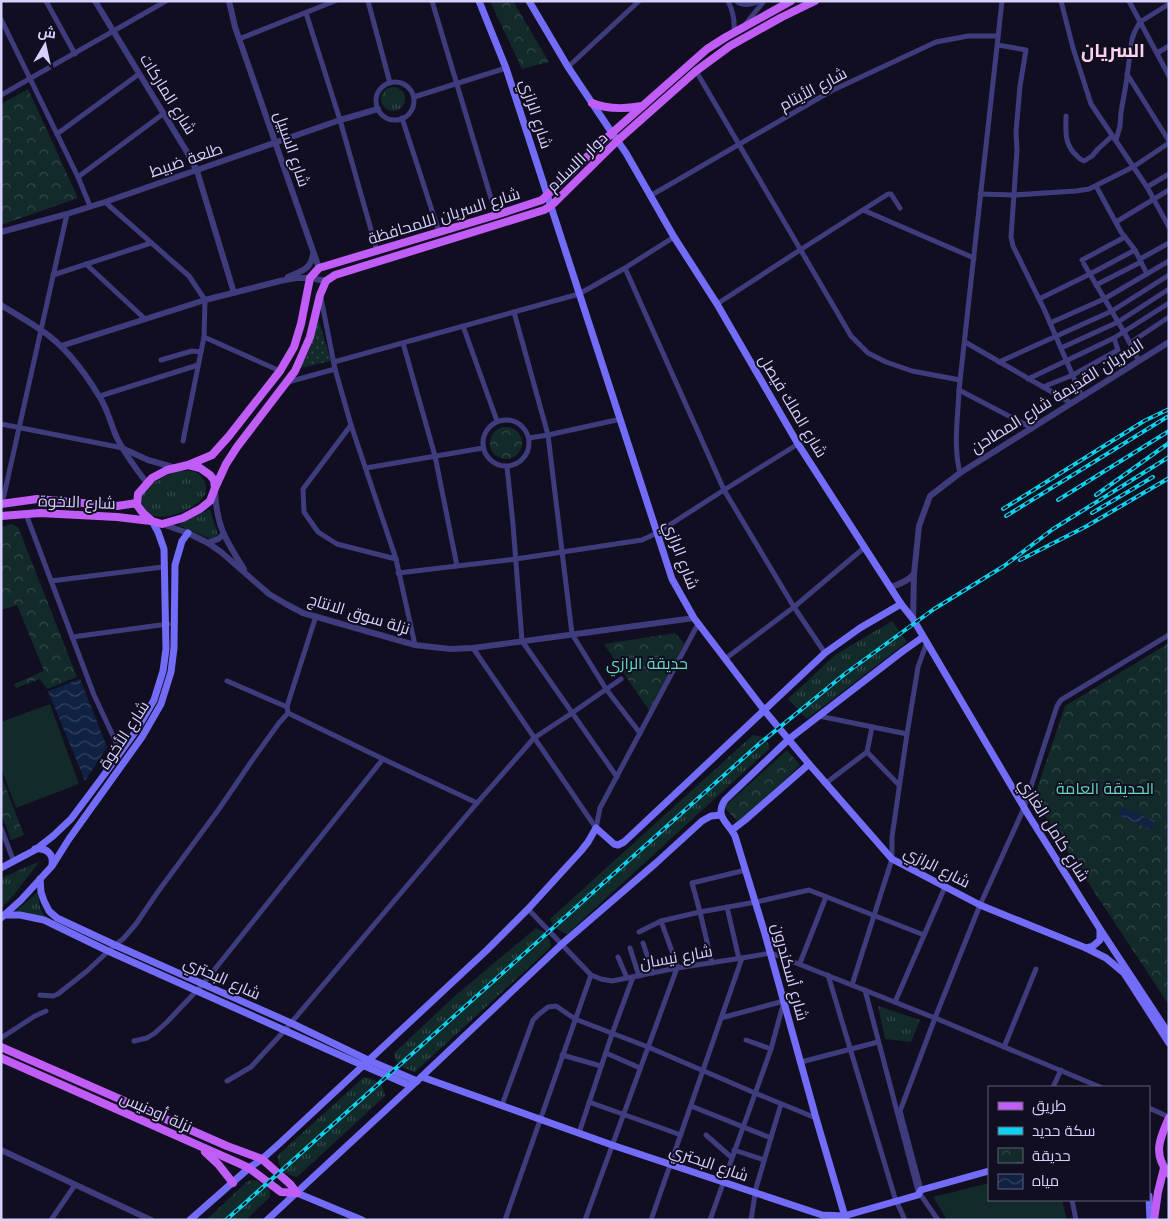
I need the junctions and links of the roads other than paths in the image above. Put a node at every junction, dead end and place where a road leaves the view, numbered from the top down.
1 (46, 1) edge
2 (95, 1) edge
3 (166, 1) edge
4 (229, 1) edge
5 (368, 1) edge
6 (432, 1) edge
7 (479, 1) edge
8 (529, 1) edge
9 (728, 1) edge
10 (736, 1) edge
11 (762, 1) edge
12 (791, 1) edge
13 (815, 1) edge
14 (1002, 1) edge
15 (1061, 1) edge
16 (1129, 1) edge
17 (331, 2) edge
18 (636, 3) edge
19 (1169, 4) edge
20 (306, 13) junction
21 (1, 19) edge
22 (1140, 22) junction
23 (743, 27) junction
24 (114, 32) junction
25 (734, 32) junction
26 (998, 36) junction
27 (239, 39) junction
28 (998, 45) junction
29 (1169, 46) edge
30 (1157, 53) junction
31 (75, 54) junction
32 (568, 66) junction
33 (506, 68) junction
34 (696, 71) junction
35 (139, 74) junction
36 (1127, 74) junction
37 (1169, 76) edge
38 (30, 80) junction
39 (390, 83) junction
40 (456, 84) junction
41 (1, 96) edge
42 (414, 97) junction
43 (592, 103) junction
44 (644, 105) junction
45 (378, 109) junction
46 (163, 114) junction
47 (1066, 116) dead end
48 (402, 118) junction
49 (340, 120) junction
50 (57, 134) junction
51 (612, 134) junction
52 (1114, 138) junction
53 (617, 141) junction
54 (1169, 142) edge
55 (276, 143) junction
56 (738, 144) junction
57 (1133, 167) junction
58 (197, 171) junction
59 (1169, 174) edge
60 (78, 177) junction
61 (1096, 186) junction
62 (1147, 187) junction
63 (1169, 190) edge
64 (548, 194) junction
65 (980, 194) junction
66 (1014, 195) junction
67 (650, 196) junction
68 (1154, 199) junction
69 (105, 202) junction
70 (90, 206) junction
71 (552, 206) junction
72 (900, 208) dead end
73 (863, 210) junction
74 (67, 214) junction
75 (1169, 214) edge
76 (496, 215) junction
77 (1163, 217) junction
78 (1116, 222) junction
79 (1169, 227) edge
80 (1, 232) edge
81 (438, 232) junction
82 (674, 236) junction
83 (1125, 237) junction
84 (151, 243) junction
85 (1169, 243) edge
86 (377, 250) junction
87 (800, 250) junction
88 (1135, 250) junction
89 (313, 251) junction
90 (974, 258) junction
91 (1140, 260) junction
92 (1169, 261) edge
93 (86, 264) junction
94 (319, 268) junction
95 (625, 268) junction
96 (1090, 274) junction
97 (1148, 274) junction
98 (53, 275) junction
99 (1169, 275) edge
100 (310, 278) junction
101 (280, 281) junction
102 (326, 281) junction
103 (1096, 285) junction
104 (1169, 289) edge
105 (234, 293) junction
106 (579, 294) junction
107 (320, 296) junction
108 (1039, 299) junction
109 (1104, 299) junction
110 (205, 300) junction
111 (1169, 303) edge
112 (717, 304) junction
113 (1, 305) edge
114 (1112, 311) junction
115 (514, 312) junction
116 (1169, 318) edge
117 (145, 319) junction
118 (1118, 322) junction
119 (1050, 323) junction
120 (463, 326) junction
121 (41, 330) junction
122 (1124, 332) junction
123 (1056, 336) junction
124 (204, 337) junction
125 (1114, 338) junction
126 (965, 342) junction
127 (1169, 342) edge
128 (403, 343) junction
129 (1130, 343) junction
130 (61, 346) junction
131 (1061, 348) junction
132 (201, 352) junction
133 (161, 360) dead end
134 (1067, 361) junction
135 (1139, 361) junction
136 (334, 362) junction
137 (998, 362) junction
138 (198, 365) junction
139 (335, 369) junction
140 (280, 371) junction
141 (1073, 374) junction
142 (1028, 379) junction
143 (960, 380) junction
144 (288, 382) junction
145 (1043, 387) junction
146 (959, 390) junction
147 (100, 396) junction
148 (1082, 397) junction
149 (1071, 403) junction
150 (621, 418) junction
151 (497, 422) junction
152 (1, 424) edge
153 (352, 425) junction
154 (19, 428) junction
155 (1032, 428) junction
156 (548, 436) junction
157 (529, 438) junction
158 (183, 440) dead end
159 (798, 444) junction
160 (123, 448) junction
161 (483, 448) junction
162 (435, 456) junction
163 (188, 465) junction
164 (507, 466) junction
165 (176, 468) junction
166 (366, 468) junction
167 (960, 473) junction
168 (147, 483) junction
169 (215, 488) junction
170 (724, 490) junction
171 (137, 502) junction
172 (2, 504) edge
173 (26, 514) junction
174 (1, 516) edge
175 (152, 521) junction
176 (162, 524) junction
177 (188, 533) junction
178 (657, 533) junction
179 (224, 534) junction
180 (208, 543) junction
181 (865, 547) junction
182 (562, 552) junction
183 (396, 559) junction
184 (516, 559) junction
185 (457, 566) junction
186 (163, 567) junction
187 (398, 573) junction
188 (248, 574) junction
189 (914, 574) junction
190 (51, 581) junction
191 (891, 587) junction
192 (901, 604) junction
193 (794, 607) junction
194 (316, 616) junction
195 (913, 619) junction
196 (696, 621) junction
197 (174, 623) junction
198 (165, 625) junction
199 (572, 634) junction
200 (1169, 635) edge
201 (72, 637) junction
202 (925, 639) junction
203 (522, 642) junction
204 (415, 645) junction
205 (473, 648) junction
206 (825, 653) junction
207 (725, 659) junction
208 (621, 679) dead end
209 (227, 681) dead end
210 (606, 689) junction
211 (288, 710) junction
212 (764, 710) junction
213 (572, 713) junction
214 (819, 716) junction
215 (872, 727) junction
216 (640, 733) junction
217 (907, 734) junction
218 (534, 738) junction
219 (790, 739) junction
220 (866, 752) junction
221 (121, 753) junction
222 (125, 760) junction
223 (383, 760) junction
224 (809, 764) junction
225 (618, 777) junction
226 (826, 783) junction
227 (900, 785) junction
228 (477, 803) junction
229 (1024, 808) junction
230 (721, 815) junction
231 (1, 828) edge
232 (596, 828) junction
233 (732, 830) junction
234 (35, 850) junction
235 (892, 859) junction
236 (14, 862) junction
237 (52, 866) junction
238 (1, 868) edge
239 (746, 870) junction
240 (40, 879) junction
241 (945, 887) junction
242 (826, 897) junction
243 (756, 902) junction
244 (980, 905) junction
245 (727, 907) junction
246 (528, 909) junction
247 (700, 912) junction
248 (874, 916) junction
249 (3, 917) edge
250 (661, 921) junction
251 (1100, 929) junction
252 (639, 932) dead end
253 (924, 935) junction
254 (643, 943) dead end
255 (562, 944) junction
256 (114, 945) junction
257 (630, 948) dead end
258 (1086, 948) junction
259 (108, 951) junction
260 (771, 952) junction
261 (618, 957) dead end
262 (741, 958) junction
263 (712, 963) junction
264 (800, 963) junction
265 (678, 968) junction
266 (1036, 969) dead end
267 (653, 973) junction
268 (828, 975) junction
269 (591, 976) junction
270 (639, 976) junction
271 (630, 978) junction
272 (202, 984) junction
273 (852, 985) junction
274 (197, 990) junction
275 (864, 990) junction
276 (40, 995) dead end
277 (784, 1001) junction
278 (895, 1002) junction
279 (46, 1011) dead end
280 (721, 1018) junction
281 (935, 1018) junction
282 (575, 1019) junction
283 (291, 1023) junction
284 (285, 1030) junction
285 (612, 1034) junction
286 (1169, 1034) edge
287 (1, 1038) edge
288 (746, 1040) dead end
289 (134, 1041) dead end
290 (878, 1042) junction
291 (1169, 1043) edge
292 (1, 1047) edge
293 (648, 1047) junction
294 (1004, 1047) junction
295 (771, 1049) junction
296 (850, 1049) junction
297 (606, 1053) junction
298 (562, 1054) junction
299 (1, 1058) edge
300 (801, 1062) junction
301 (365, 1063) junction
302 (601, 1066) junction
303 (640, 1068) junction
304 (1061, 1070) junction
305 (703, 1071) junction
306 (227, 1081) dead end
307 (417, 1081) junction
308 (1053, 1086) edge
309 (1098, 1086) edge
310 (755, 1093) junction
311 (589, 1102) junction
312 (782, 1104) junction
313 (502, 1105) junction
314 (691, 1106) junction
315 (1150, 1108) edge
316 (624, 1114) junction
317 (1169, 1117) edge
318 (816, 1118) junction
319 (540, 1119) junction
320 (742, 1126) junction
321 (579, 1133) junction
322 (681, 1135) junction
323 (706, 1135) dead end
324 (771, 1138) junction
325 (612, 1144) junction
326 (197, 1146) junction
327 (1, 1150) edge
328 (734, 1150) junction
329 (732, 1157) junction
330 (262, 1159) junction
331 (764, 1160) junction
332 (670, 1165) junction
333 (248, 1168) junction
334 (988, 1171) edge
335 (1167, 1171) edge
336 (723, 1182) junction
337 (233, 1183) junction
338 (74, 1185) junction
339 (920, 1191) junction
340 (297, 1193) junction
341 (755, 1193) junction
342 (896, 1201) junction
343 (1072, 1201) edge
344 (1149, 1201) edge
345 (822, 1218) edge
346 (846, 1218) edge
347 (51, 1220) edge
348 (151, 1220) edge
349 (190, 1220) edge
350 (267, 1220) edge
351 (362, 1220) edge
352 (504, 1220) edge
353 (585, 1220) edge
354 (651, 1220) edge
355 (710, 1220) edge
356 (750, 1220) edge
357 (905, 1220) edge
358 (938, 1220) edge
359 (1076, 1220) edge
360 (1150, 1220) edge
361 (1154, 1220) edge

1 - 31 street
2 - 24 street, شارع الماركات
3 - 24 street
4 - 27 street, شارع السبيل
5 - 39 street
6 - 40 street
7 - 33 main road, شارع الرازي
8 - 32 main road
9 - 25 street
10 - 11 street
11 - 23 street
12 - 23 main road, شارع السريان لللمحافظة
13 - 34 main road, دوار االسلام
14 - 26 street
15 - 52 street
16 - 22 street
17 - 20 street
18 - 32 street
19 - 22 street
20 - 27 street
20 - 49 street
21 - 38 street
22 - 30 street
22 - 36 street
23 - 25 main road, شارع السريان لللمحافظة
24 - 31 street
24 - 35 street, شارع الماركات
25 - 44 main road, شارع السريان لللمحافظة
26 - 28 street
26 - 56 street, شارع الأيتام
27 - 55 street, شارع السبيل
28 - 65 street
28 - 66 street
29 - 30 street
30 - 37 street
31 - 38 street
32 - 43 main road
33 - 40 street
33 - 64 main road, شارع الرازي
34 - 53 main road, دوار االسلام
34 - 56 street
35 - 46 street, شارع الماركات
35 - 50 street
36 - 52 street
36 - 54 street
38 - 41 street
38 - 50 street
39 - 42 street
39 - 45 street
40 - 42 street
40 - 76 street
42 - 48 street
43 - 44 main road
43 - 51 main road
44 - 51 main road, شارع السريان لللمحافظة
45 - 48 street
45 - 49 street, طلعة ضبيط
46 - 58 street, شارع الماركات
46 - 60 street
47 - 52 street
48 - 81 street
49 - 55 street, طلعة ضبيط
49 - 86 street
50 - 60 street
51 - 53 main road, شارع الملك فيصل
51 - 64 main road, شارع السريان لللمحافظة
52 - 57 street
53 - 67 main road, شارع الملك فيصل
53 - 71 main road, دوار االسلام
54 - 57 street
55 - 58 street, طلعة ضبيط
55 - 89 street, شارع السبيل
56 - 67 street, شارع الأيتام
56 - 87 street
57 - 61 street
57 - 62 street
58 - 69 street, طلعة ضبيط
58 - 105 street, شارع الماركات
59 - 62 street
60 - 70 street
61 - 66 street
61 - 78 street
62 - 68 street
63 - 68 street
64 - 71 main road, شارع الرازي
64 - 76 main road, شارع السريان لللمحافظة
65 - 66 street
65 - 90 street
66 - 108 street
67 - 82 main road, شارع الملك فيصل
68 - 77 street
68 - 78 street
69 - 70 street, طلعة ضبيط
69 - 84 street
70 - 74 street, طلعة ضبيط
71 - 102 main road, دوار االسلام
71 - 106 main road, شارع الرازي
72 - 73 street
73 - 87 street
73 - 90 street
74 - 80 street, طلعة ضبيط
74 - 98 street
75 - 77 street
76 - 81 main road, شارع السريان لللمحافظة
77 - 79 street
78 - 83 street
81 - 86 main road, شارع السريان لللمحافظة
82 - 95 street
82 - 112 main road, شارع الملك فيصل
83 - 88 street
83 - 96 street
84 - 93 street
84 - 110 street
85 - 91 street
86 - 94 main road, شارع السريان لللمحافظة
87 - 112 street
87 - 143 street
88 - 91 street
88 - 96 street
89 - 94 street, شارع السبيل
89 - 101 street
90 - 126 street
91 - 97 street
91 - 103 street
92 - 97 street
93 - 98 street
93 - 117 street
94 - 100 main road
95 - 106 street
95 - 170 street
96 - 103 street
96 - 108 street
97 - 109 street
98 - 121 street
99 - 114 street
100 - 101 street
100 - 102 street
100 - 140 main road
101 - 105 street
102 - 107 main road
103 - 109 street
104 - 118 street
105 - 110 street
106 - 115 street
106 - 150 main road, شارع الرازي
107 - 136 street
107 - 144 main road
108 - 119 street
109 - 114 street
109 - 119 street
110 - 117 street
110 - 124 street
111 - 122 street
112 - 159 main road, شارع الملك فيصل
113 - 121 street
114 - 118 street
114 - 123 street
115 - 120 street
115 - 156 street
116 - 129 street
117 - 130 street
118 - 122 street
118 - 131 street
119 - 123 street
120 - 128 street
120 - 151 street
121 - 130 street
121 - 154 street
122 - 125 street
122 - 129 street
123 - 131 street
123 - 137 street
124 - 132 street
124 - 140 street
125 - 134 street
125 - 141 street
126 - 137 street
126 - 143 street
127 - 135 street, السريان القديمة شارع المطاحن
128 - 136 street
128 - 162 street
129 - 135 street
130 - 147 street
131 - 134 street
132 - 133 street
132 - 138 street
134 - 141 street
134 - 142 street
135 - 148 street, السريان القديمة شارع المطاحن
136 - 139 street
137 - 142 street
138 - 147 street
138 - 158 street
139 - 144 street
139 - 153 street
140 - 163 main road
141 - 145 street
141 - 148 street
142 - 145 street
143 - 146 street
144 - 169 main road
145 - 149 street
146 - 155 street
146 - 167 street
147 - 160 street
148 - 149 street, السريان القديمة شارع المطاحن
149 - 155 street, السريان القديمة شارع المطاحن
150 - 156 street
150 - 178 main road, شارع الرازي
151 - 157 street
151 - 161 street
152 - 154 street
153 - 166 street
153 - 183 street
154 - 160 street
154 - 172 street
155 - 167 street, السريان القديمة شارع المطاحن
156 - 157 street
156 - 182 street
157 - 164 street
159 - 170 street
159 - 181 main road, شارع الملك فيصل
160 - 165 street
160 - 168 street
161 - 162 street
161 - 164 street
162 - 166 street
162 - 185 street
163 - 165 main road
163 - 169 main road
164 - 184 street
165 - 168 main road
166 - 183 street
167 - 189 street, السريان القديمة شارع المطاحن
168 - 171 main road
169 - 176 main road
169 - 179 street
170 - 178 street
170 - 193 street
171 - 172 main road
171 - 175 main road
173 - 174 main road, شارع الاخوة
173 - 175 main road, شارع الاخوة
173 - 190 street
175 - 176 main road
175 - 186 main road, شارع الأخوة
176 - 177 street
177 - 180 street
177 - 197 main road, شارع الأخوة
178 - 182 street
178 - 196 main road, شارع الرازي
179 - 180 street
179 - 188 street
180 - 188 street
181 - 191 main road, شارع الملك فيصل
181 - 193 street
182 - 184 street
182 - 199 street
183 - 187 street
184 - 185 street
184 - 203 street
185 - 187 street
186 - 190 street
186 - 198 main road, شارع الأخوة
187 - 204 street
188 - 194 street, نزلة سوق الانتاج
189 - 191 street
189 - 195 street
190 - 201 street
191 - 192 main road, شارع الملك فيصل
192 - 195 main road, شارع الملك فيصل
192 - 206 main road
193 - 206 street
193 - 207 street
194 - 204 street, نزلة سوق الانتاج
194 - 211 street
195 - 202 main road, شارع الملك فيصل
196 - 199 street, نزلة سوق الانتاج
196 - 207 main road, شارع الرازي
196 - 216 street
197 - 198 street
197 - 222 main road, شارع الأخوة
198 - 201 street
198 - 221 main road, شارع الأخوة
199 - 203 street, نزلة سوق الانتاج
199 - 210 street
200 - 229 street
201 - 221 street
202 - 214 main road
202 - 217 street
202 - 229 main road, شارع كامل الغازي
203 - 205 street, نزلة سوق الانتاج
203 - 213 street
204 - 205 street, نزلة سوق الانتاج
205 - 218 street
206 - 212 main road
207 - 212 main road, شارع الرازي
208 - 210 street
209 - 211 street
210 - 213 street
210 - 216 street
211 - 223 street
211 - 256 street
212 - 219 main road, شارع الرازي
212 - 232 main road
213 - 218 street
213 - 225 street
214 - 215 street
214 - 219 main road
215 - 217 street
215 - 220 street
216 - 225 street
217 - 227 street
218 - 228 street
218 - 232 street
219 - 224 main road, شارع الرازي
219 - 230 main road
220 - 226 street
220 - 227 street
221 - 222 street
221 - 234 main road, شارع الأخوة
222 - 237 main road, شارع الأخوة
223 - 228 street
223 - 272 street
224 - 226 main road, شارع الرازي
224 - 233 main road
225 - 232 street
226 - 235 main road, شارع الرازي
227 - 235 street
228 - 283 street
229 - 244 street
229 - 251 main road, شارع كامل الغازي
230 - 233 main road, شارع أسكندرون
230 - 255 main road
231 - 236 street
232 - 246 main road
233 - 239 main road, شارع أسكندرون
234 - 236 main road, شارع الأخوة
234 - 237 main road
235 - 241 main road, شارع الرازي
235 - 248 street
236 - 238 main road, شارع الأخوة
237 - 240 main road, شارع الأخوة
239 - 243 main road, شارع أسكندرون
239 - 247 street
240 - 249 main road, شارع الأخوة
240 - 256 main road, شارع البحتري
241 - 244 main road, شارع الرازي
241 - 253 street
242 - 243 street
242 - 248 street
242 - 264 street
243 - 245 street
243 - 260 main road, شارع أسكندرون
244 - 258 main road, شارع الرازي
244 - 281 street
245 - 247 street
245 - 262 street
246 - 255 street
246 - 301 main road
247 - 250 street
247 - 263 street
248 - 253 street
248 - 273 street
249 - 259 main road
250 - 252 street
250 - 265 street
251 - 258 main road
251 - 286 main road, شارع كامل الغازي
253 - 278 street
254 - 267 street
255 - 269 street
255 - 307 main road
256 - 259 street
256 - 272 main road, شارع البحتري
257 - 270 street
258 - 291 main road
259 - 274 main road
259 - 276 street
260 - 262 street, شارع نيسان
260 - 264 street
260 - 277 main road, شارع أسكندرون
261 - 271 street
262 - 263 street, شارع نيسان
262 - 280 street
263 - 265 street, شارع نيسان
264 - 268 street
265 - 267 street, شارع نيسان
265 - 293 street
266 - 294 street
267 - 270 street, شارع نيسان
268 - 273 street
268 - 296 street
269 - 271 street, شارع نيسان
269 - 282 street
270 - 271 street, شارع نيسان
271 - 285 street
272 - 274 street
272 - 283 main road, شارع البحتري
273 - 275 street
274 - 284 main road
274 - 289 street
275 - 278 street
275 - 290 street
277 - 280 street
277 - 295 street
277 - 300 main road, شارع أسكندرون
278 - 281 street
279 - 287 street
280 - 305 street
281 - 294 street
281 - 339 street
282 - 285 street
282 - 298 street
282 - 313 street
283 - 284 street
283 - 301 main road, شارع البحتري
284 - 301 main road
284 - 306 street
285 - 293 street
285 - 297 street
288 - 295 street
290 - 296 street
290 - 339 street
292 - 330 main road
293 - 303 street
293 - 305 street
294 - 304 street
295 - 310 street
296 - 300 street
296 - 342 street
297 - 302 street
297 - 303 street
298 - 302 street
298 - 319 street
299 - 326 main road, نزلة أودنيس
300 - 318 main road, شارع أسكندرون
301 - 307 main road, شارع البحتري
301 - 330 main road
302 - 311 street
303 - 316 street
304 - 308 street
304 - 309 street
305 - 310 street
305 - 314 street
307 - 313 main road, شارع البحتري
307 - 340 main road
310 - 312 street
310 - 320 street
311 - 316 street
311 - 321 street
312 - 318 street
312 - 324 street
313 - 319 main road, شارع البحتري
314 - 320 street
314 - 322 street
315 - 317 street
316 - 322 street
316 - 325 street
317 - 335 main road
318 - 346 main road, شارع أسكندرون
319 - 321 main road, شارع البحتري
319 - 352 street
320 - 324 street
320 - 328 street
321 - 325 main road, شارع البحتري
322 - 332 street
323 - 329 street
324 - 331 street
325 - 332 main road, شارع البحتري
325 - 353 street
326 - 333 main road, نزلة أودنيس
326 - 337 main road
327 - 338 street
328 - 329 street
328 - 331 street
329 - 336 street
330 - 333 main road
330 - 340 main road
331 - 341 street
332 - 336 main road, شارع البحتري
332 - 354 street
333 - 337 main road
333 - 340 main road, نزلة أودنيس
334 - 339 main road, شارع البحتري
335 - 361 main road
336 - 341 main road, شارع البحتري
336 - 355 street
337 - 349 main road
338 - 347 street
338 - 348 street
339 - 342 main road, شارع البحتري
339 - 358 street
340 - 350 main road
340 - 351 main road
341 - 345 main road, شارع البحتري
341 - 356 street
342 - 346 main road, شارع البحتري
342 - 357 street
343 - 359 street
344 - 360 main road
345 - 346 main road, شارع البحتري

